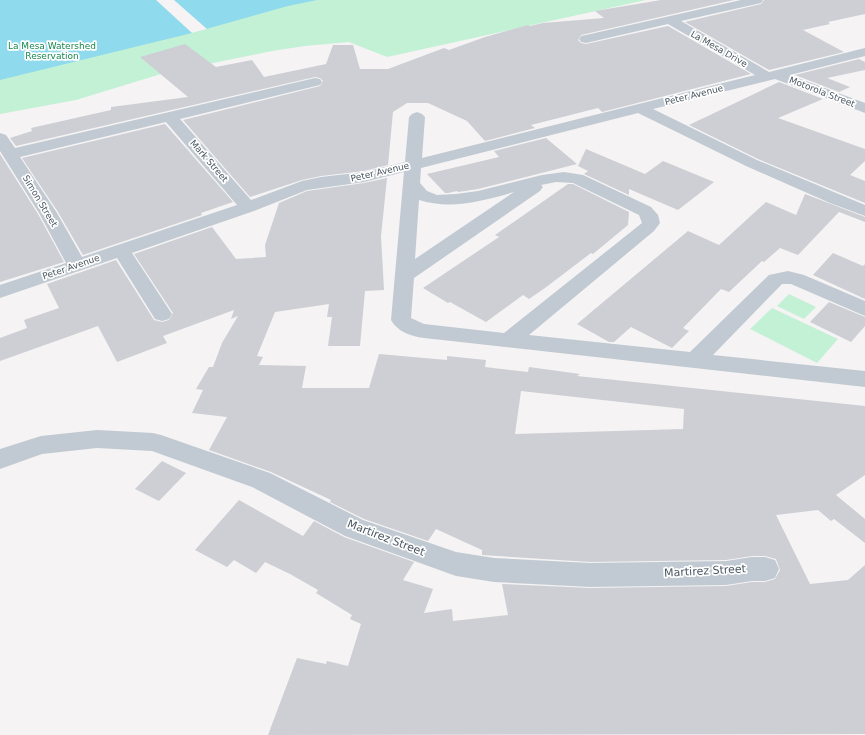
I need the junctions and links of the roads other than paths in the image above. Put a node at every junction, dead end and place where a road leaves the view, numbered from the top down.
1 (757, 0) edge
2 (670, 20) junction
3 (586, 39) dead end
4 (865, 52) edge
5 (773, 76) junction
6 (316, 82) dead end
7 (865, 108) edge
8 (641, 109) junction
9 (169, 116) junction
10 (417, 117) dead end
11 (0, 138) edge
12 (12, 154) junction
13 (413, 165) junction
14 (547, 179) junction
15 (412, 184) junction
16 (248, 207) junction
17 (865, 211) edge
18 (121, 250) junction
19 (77, 265) junction
20 (404, 275) junction
21 (0, 292) edge
22 (865, 308) edge
23 (162, 314) dead end
24 (509, 340) junction
25 (694, 361) junction
26 (865, 378) edge
27 (0, 459) edge
28 (765, 569) dead end

1 - 2 street, La Mesa Drive
2 - 3 street, La Mesa Drive
2 - 5 street, La Mesa Drive
4 - 5 street, Peter Avenue
5 - 7 street, Motorola Street
5 - 8 street, Peter Avenue
6 - 9 street
8 - 13 street, Peter Avenue
8 - 17 street
9 - 12 street
9 - 16 street, Mark Street
10 - 13 street
11 - 12 street, Simon Street
12 - 19 street, Simon Street
13 - 15 street
13 - 16 street, Peter Avenue
14 - 15 street
14 - 20 street
14 - 24 street
15 - 20 street
16 - 18 street, Peter Avenue
18 - 19 street, Peter Avenue
18 - 23 street
19 - 21 street, Peter Avenue
20 - 24 street
22 - 25 street
24 - 25 street
25 - 26 street
27 - 28 street, Martirez Street

